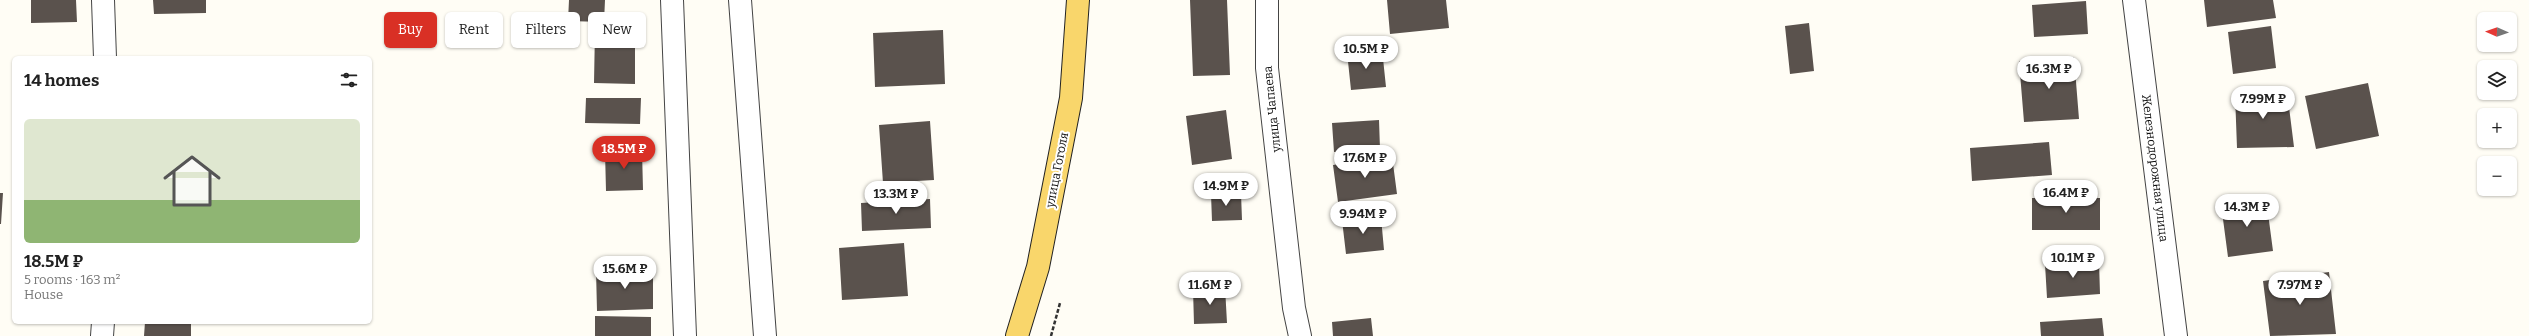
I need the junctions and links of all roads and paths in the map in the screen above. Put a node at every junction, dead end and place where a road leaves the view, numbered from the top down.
1 (103, 0) edge
2 (672, 0) edge
3 (740, 0) edge
4 (1078, 0) edge
5 (1267, 0) edge
6 (2134, 0) edge
7 (105, 56) edge
8 (103, 324) edge
9 (102, 336) edge
10 (685, 336) edge
11 (765, 336) edge
12 (1017, 336) edge
13 (1300, 336) edge
14 (2176, 336) edge

1 - 7 street
2 - 10 street
3 - 11 street
4 - 12 main road, улица Гоголя
5 - 13 street, улица Чапаева
6 - 14 street, Железнодорожная улица
8 - 9 street

